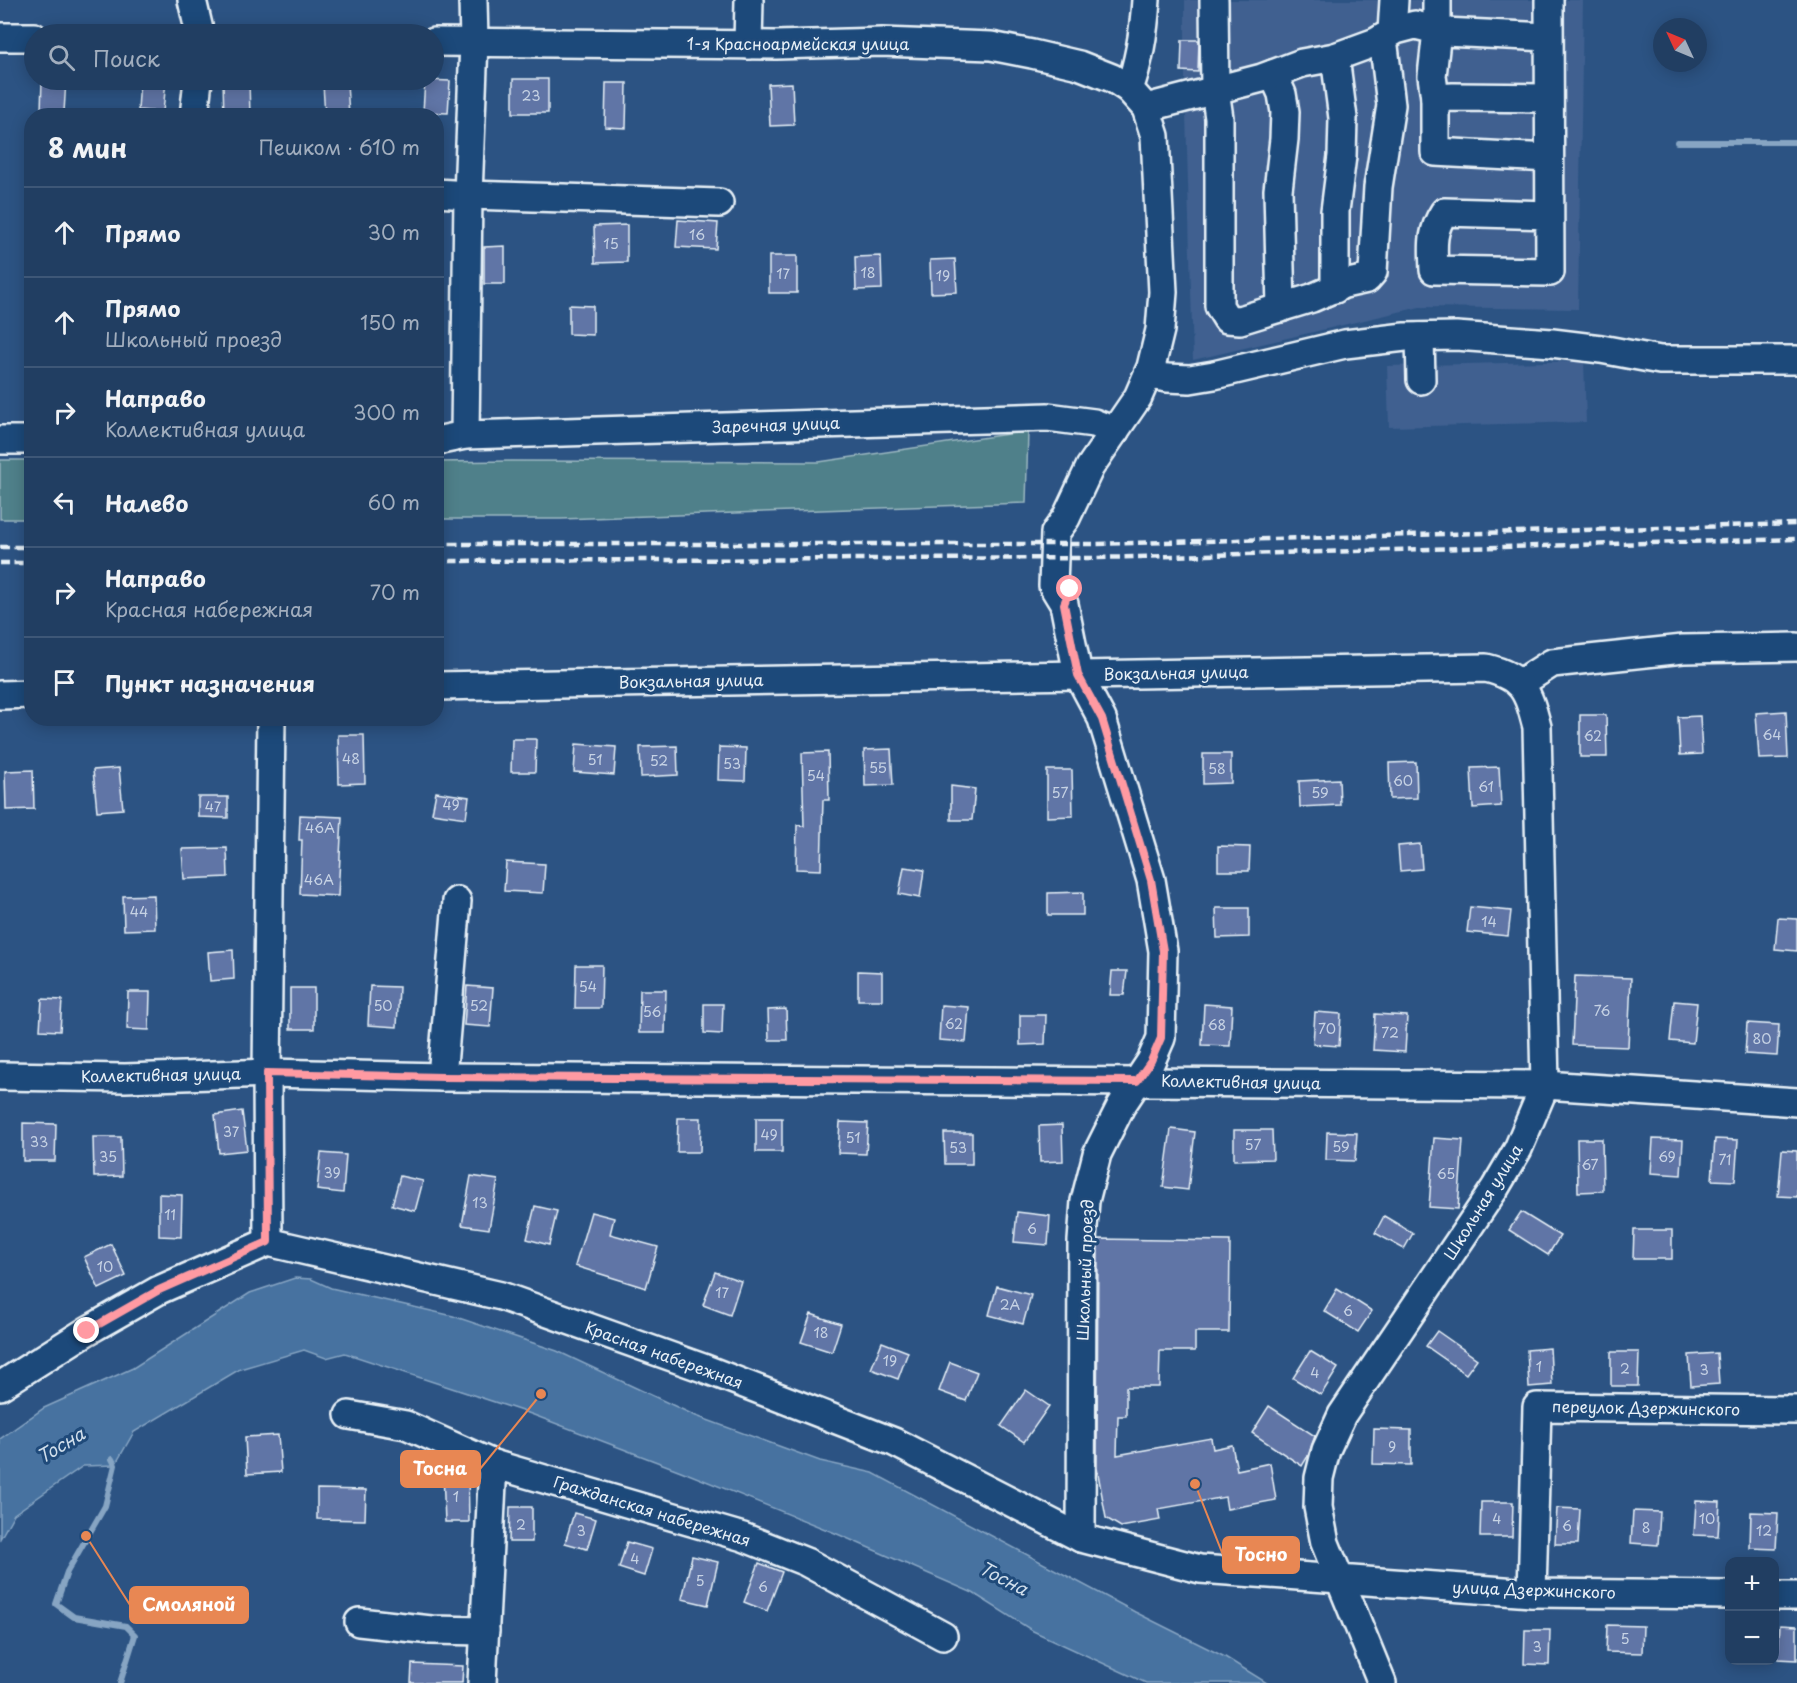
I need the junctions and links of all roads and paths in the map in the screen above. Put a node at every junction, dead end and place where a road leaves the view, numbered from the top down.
1 (192, 0) edge
2 (473, 0) edge
3 (749, 0) edge
4 (1146, 0) edge
5 (1215, 0) edge
6 (1394, 0) edge
7 (1437, 0) edge
8 (1549, 0) edge
9 (198, 24) edge
10 (1437, 31) junction
11 (1388, 35) junction
12 (0, 37) edge
13 (24, 37) edge
14 (1548, 38) junction
15 (444, 42) edge
16 (474, 42) junction
17 (748, 45) junction
18 (1335, 57) junction
19 (1273, 74) junction
20 (197, 90) edge
21 (1215, 90) junction
22 (1435, 98) junction
23 (1548, 98) junction
24 (1137, 99) junction
25 (195, 108) edge
26 (1548, 158) junction
27 (444, 194) edge
28 (468, 195) junction
29 (718, 202) dead end
30 (1549, 215) junction
31 (1335, 289) junction
32 (1281, 308) junction
33 (1420, 337) junction
34 (1797, 360) edge
35 (1148, 375) junction
36 (1421, 380) dead end
37 (1115, 431) junction
38 (465, 435) junction
39 (444, 439) edge
40 (0, 440) edge
41 (24, 440) edge
42 (1797, 647) edge
43 (1078, 675) junction
44 (1519, 684) junction
45 (444, 686) edge
46 (24, 694) edge
47 (0, 695) edge
48 (271, 726) edge
49 (457, 901) dead end
50 (267, 1073) junction
51 (0, 1076) edge
52 (442, 1077) junction
53 (1137, 1081) junction
54 (1545, 1085) junction
55 (1797, 1102) edge
56 (268, 1242) junction
57 (0, 1386) edge
58 (1797, 1410) edge
59 (349, 1415) dead end
60 (493, 1464) junction
61 (1081, 1538) junction
62 (1339, 1579) junction
63 (1532, 1593) junction
64 (1725, 1596) edge
65 (1779, 1596) edge
66 (1797, 1596) edge
67 (359, 1622) dead end
68 (485, 1631) junction
69 (943, 1636) dead end
70 (482, 1683) edge
71 (1382, 1683) edge

1 - 9 street
2 - 16 street
3 - 17 street
4 - 24 street
5 - 21 street
6 - 11 street
7 - 10 street
8 - 14 street
10 - 11 street
10 - 14 street
10 - 22 street
11 - 18 street
11 - 31 street
12 - 13 street
14 - 23 street
15 - 16 street, 1-я Красноармейская улица
16 - 17 street, 1-я Красноармейская улица
16 - 28 street
17 - 24 street, 1-я Красноармейская улица
18 - 19 street
18 - 31 street
19 - 21 street
19 - 32 street
20 - 25 street
21 - 24 street
21 - 32 street
22 - 23 street
22 - 26 street
23 - 26 street
24 - 35 street
26 - 30 street
27 - 28 street
28 - 29 street
28 - 38 street
30 - 30 street
31 - 32 street
33 - 34 street
33 - 35 street
33 - 36 street
35 - 37 street
37 - 38 street, Заречная улица
37 - 43 street, Школьный проезд
38 - 39 street, Заречная улица
40 - 41 street
42 - 44 street
43 - 44 street, Вокзальная улица
43 - 45 street, Вокзальная улица
43 - 53 street, Школьный проезд
44 - 54 street, Школьная улица
46 - 47 street
48 - 50 street
49 - 52 street
50 - 51 street, Коллективная улица
50 - 52 street, Коллективная улица
50 - 56 street
52 - 53 street, Коллективная улица
53 - 54 street, Коллективная улица
53 - 61 street, Школьный проезд
54 - 55 street, Коллективная улица
54 - 62 street, Школьная улица
56 - 57 street
56 - 61 street, Красная набережная
58 - 63 street, переулок Дзержинского
59 - 60 street, Гражданская набережная
60 - 68 street
60 - 69 street, Гражданская набережная
61 - 62 street, Красная набережная
62 - 63 street, улица Дзержинского
62 - 71 street, Школьная улица
63 - 64 street, улица Дзержинского
65 - 66 street
67 - 68 street
68 - 70 street

